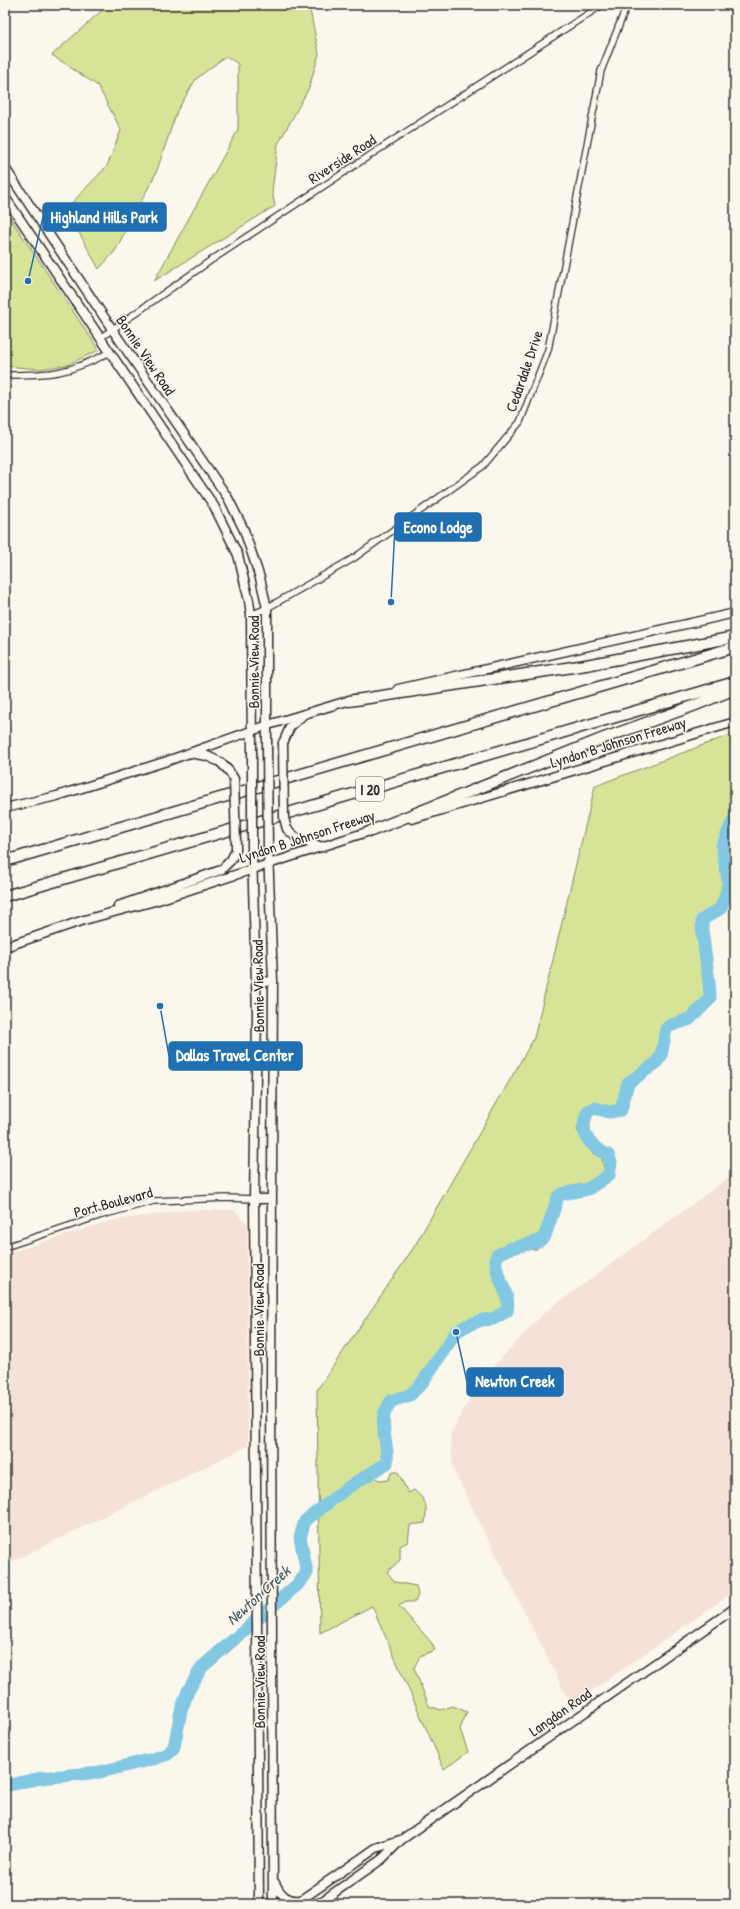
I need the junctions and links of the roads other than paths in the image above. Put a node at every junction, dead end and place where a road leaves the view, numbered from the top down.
1 (602, 5) edge
2 (627, 5) edge
3 (5, 168) edge
4 (5, 197) edge
5 (112, 329) junction
6 (100, 338) junction
7 (110, 352) junction
8 (5, 374) edge
9 (228, 498) junction
10 (211, 502) junction
11 (267, 608) junction
12 (735, 613) edge
13 (251, 615) junction
14 (735, 637) edge
15 (735, 647) edge
16 (735, 682) edge
17 (735, 689) edge
18 (349, 700) junction
19 (304, 714) junction
20 (735, 722) edge
21 (268, 724) junction
22 (252, 731) junction
23 (188, 753) junction
24 (5, 808) edge
25 (371, 831) junction
26 (323, 847) junction
27 (5, 861) edge
28 (268, 865) junction
29 (252, 870) junction
30 (5, 896) edge
31 (84, 920) junction
32 (5, 947) edge
33 (273, 981) junction
34 (257, 982) junction
35 (254, 1199) junction
36 (272, 1199) junction
37 (5, 1247) edge
38 (735, 1608) edge
39 (401, 1840) junction
40 (273, 1880) junction
41 (298, 1902) edge
42 (259, 1904) edge
43 (273, 1904) edge
44 (318, 1904) edge

1 - 5 street, Riverside Road
2 - 11 street, Cedardale Drive
3 - 5 main road, Bonnie View Road
4 - 6 main road, Bonnie View Road
5 - 6 street, Riverside Road
5 - 9 main road, Bonnie View Road
6 - 7 main road, Bonnie View Road
7 - 8 street
7 - 10 main road, Bonnie View Road
9 - 10 main road
9 - 11 main road, Bonnie View Road
10 - 13 main road, Bonnie View Road
11 - 13 street, Cedardale Drive
11 - 21 main road, Bonnie View Road
12 - 18 main road
13 - 22 main road, Bonnie View Road
14 - 18 highway
15 - 27 highway, I 20
16 - 30 highway, Lyndon B Johnson Freeway / I 20
17 - 25 highway
18 - 19 main road
19 - 21 main road
19 - 26 main road, bridge
20 - 25 main road, Lyndon B Johnson Freeway
21 - 22 main road
21 - 28 main road, Bonnie View Road, bridge
22 - 23 main road
22 - 29 main road, Bonnie View Road, bridge
23 - 24 main road
23 - 31 main road, bridge
25 - 26 main road, Lyndon B Johnson Freeway
26 - 28 main road, Lyndon B Johnson Freeway
28 - 29 main road, Lyndon B Johnson Freeway
28 - 33 main road, Bonnie View Road
29 - 31 main road, Lyndon B Johnson Freeway
29 - 34 main road, Bonnie View Road
31 - 32 main road, Lyndon B Johnson Freeway
33 - 34 main road
33 - 36 main road, Bonnie View Road
34 - 35 main road, Bonnie View Road
35 - 36 main road
35 - 37 street, Port Boulevard
35 - 42 main road, Bonnie View Road
36 - 40 main road, Bonnie View Road
38 - 39 main road, Langdon Road
39 - 41 main road, Langdon Road
39 - 44 main road, Langdon Road
40 - 41 main road
40 - 43 main road, Bonnie View Road

